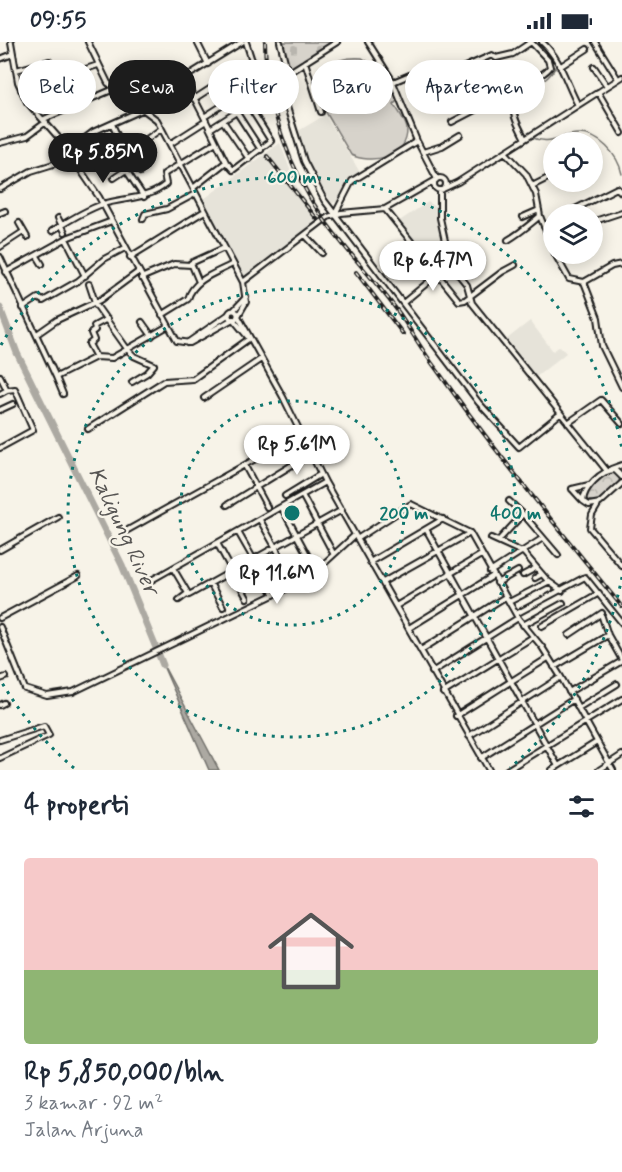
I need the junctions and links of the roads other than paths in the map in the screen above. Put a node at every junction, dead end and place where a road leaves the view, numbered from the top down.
1 (11, 42) edge
2 (88, 42) edge
3 (197, 42) edge
4 (244, 42) edge
5 (280, 42) edge
6 (337, 42) edge
7 (368, 42) edge
8 (531, 42) edge
9 (542, 42) edge
10 (595, 42) edge
11 (587, 49) dead end
12 (13, 54) junction
13 (0, 58) edge
14 (215, 60) edge
15 (253, 60) edge
16 (285, 60) edge
17 (379, 60) edge
18 (481, 60) edge
19 (305, 62) junction
20 (208, 64) joint
21 (98, 65) joint
22 (299, 66) edge
23 (561, 66) junction
24 (594, 67) dead end
25 (16, 70) joint
26 (196, 71) edge
27 (545, 72) edge
28 (405, 77) edge
29 (18, 78) edge
30 (620, 78) edge
31 (311, 81) edge
32 (108, 82) edge
33 (393, 82) joint
34 (607, 86) junction
35 (598, 92) junction
36 (196, 103) edge
37 (578, 105) junction
38 (38, 114) edge
39 (58, 114) edge
40 (133, 114) edge
41 (148, 114) edge
42 (212, 114) edge
43 (235, 114) edge
44 (238, 114) edge
45 (255, 114) edge
46 (288, 114) edge
47 (467, 114) edge
48 (514, 114) edge
49 (205, 119) junction
50 (45, 121) junction
51 (223, 121) junction
52 (452, 122) dead end
53 (112, 124) junction
54 (161, 129) junction
55 (210, 129) junction
56 (622, 133) edge
57 (460, 135) dead end
58 (526, 139) junction
59 (417, 141) junction
60 (216, 142) junction
61 (0, 143) edge
62 (141, 143) dead end
63 (170, 144) junction
64 (261, 150) junction
65 (68, 151) junction
66 (423, 152) junction
67 (505, 152) junction
68 (73, 158) junction
69 (249, 159) junction
70 (226, 162) junction
71 (181, 165) junction
72 (140, 172) dead end
73 (114, 178) dead end
74 (436, 179) junction
75 (444, 180) junction
76 (543, 180) edge
77 (458, 182) junction
78 (532, 186) junction
79 (193, 188) junction
80 (421, 188) junction
81 (0, 189) edge
82 (440, 190) junction
83 (622, 193) edge
84 (195, 194) junction
85 (144, 197) junction
86 (103, 204) junction
87 (583, 204) edge
88 (385, 209) junction
89 (203, 212) junction
90 (622, 212) edge
91 (540, 213) junction
92 (335, 214) junction
93 (523, 216) dead end
94 (58, 218) dead end
95 (603, 218) edge
96 (143, 219) dead end
97 (112, 220) junction
98 (19, 223) dead end
99 (543, 224) edge
100 (62, 225) junction
101 (52, 231) dead end
102 (23, 232) junction
103 (65, 232) dead end
104 (305, 235) junction
105 (27, 237) dead end
106 (66, 239) junction
107 (508, 240) dead end
108 (0, 247) edge
109 (125, 248) junction
110 (224, 248) junction
111 (322, 254) dead end
112 (37, 256) junction
113 (0, 257) edge
114 (130, 257) junction
115 (42, 264) dead end
116 (233, 264) junction
117 (450, 264) junction
118 (561, 264) edge
119 (622, 264) edge
120 (191, 265) junction
121 (515, 265) dead end
122 (6, 272) junction
123 (138, 272) junction
124 (437, 274) junction
125 (85, 276) junction
126 (141, 278) junction
127 (199, 282) junction
128 (243, 282) junction
129 (584, 282) junction
130 (89, 284) dead end
131 (470, 296) junction
132 (246, 297) junction
133 (95, 303) junction
134 (403, 303) junction
135 (23, 308) junction
136 (234, 310) junction
137 (229, 314) junction
138 (162, 315) junction
139 (238, 316) junction
140 (233, 319) junction
141 (107, 320) junction
142 (142, 322) dead end
143 (168, 326) junction
144 (37, 334) junction
145 (152, 336) junction
146 (250, 338) junction
147 (187, 343) junction
148 (128, 350) junction
149 (96, 357) junction
150 (261, 359) junction
151 (0, 376) edge
152 (56, 377) junction
153 (132, 382) dead end
154 (622, 387) edge
155 (7, 390) junction
156 (0, 394) edge
157 (63, 394) dead end
158 (204, 399) dead end
159 (13, 404) dead end
160 (0, 410) edge
161 (560, 414) junction
162 (568, 423) junction
163 (622, 424) edge
164 (88, 429) dead end
165 (302, 433) junction
166 (0, 448) edge
167 (310, 454) junction
168 (622, 465) edge
169 (245, 466) junction
170 (609, 471) junction
171 (321, 474) junction
172 (622, 477) edge
173 (325, 482) junction
174 (622, 483) edge
175 (590, 485) junction
176 (258, 488) junction
177 (302, 495) junction
178 (285, 496) dead end
179 (509, 501) dead end
180 (584, 503) junction
181 (600, 503) junction
182 (227, 505) dead end
183 (267, 507) dead end
184 (282, 508) junction
185 (342, 510) junction
186 (523, 514) junction
187 (592, 515) junction
188 (58, 517) dead end
189 (443, 519) junction
190 (260, 520) junction
191 (317, 523) junction
192 (426, 529) junction
193 (126, 531) dead end
194 (238, 532) junction
195 (470, 533) junction
196 (296, 534) junction
197 (356, 537) junction
198 (491, 538) dead end
199 (543, 538) junction
200 (498, 541) junction
201 (218, 543) junction
202 (274, 547) junction
203 (0, 550) edge
204 (438, 552) junction
205 (524, 553) junction
206 (333, 554) junction
207 (481, 555) junction
208 (558, 555) dead end
209 (252, 559) junction
210 (370, 561) junction
211 (622, 565) edge
212 (173, 568) junction
213 (536, 568) junction
214 (232, 570) junction
215 (316, 571) junction
216 (518, 571) dead end
217 (450, 574) junction
218 (491, 574) junction
219 (542, 574) junction
220 (523, 575) dead end
221 (78, 576) dead end
222 (535, 578) dead end
223 (148, 582) dead end
224 (383, 582) junction
225 (548, 582) junction
226 (210, 583) junction
227 (497, 583) junction
228 (296, 584) junction
229 (562, 591) junction
230 (599, 593) junction
231 (187, 594) junction
232 (274, 595) junction
233 (462, 595) junction
234 (506, 597) junction
235 (247, 598) dead end
236 (178, 600) dead end
237 (509, 602) junction
238 (562, 603) dead end
239 (396, 606) junction
240 (223, 607) dead end
241 (474, 616) junction
242 (517, 616) junction
243 (0, 618) edge
244 (622, 623) edge
245 (523, 625) junction
246 (542, 626) dead end
247 (0, 627) edge
248 (410, 628) junction
249 (569, 635) dead end
250 (608, 635) junction
251 (533, 637) junction
252 (486, 638) junction
253 (421, 650) junction
254 (548, 658) junction
255 (498, 660) junction
256 (622, 661) edge
257 (554, 667) junction
258 (432, 672) junction
259 (6, 677) dead end
260 (561, 678) junction
261 (0, 679) edge
262 (510, 681) junction
263 (617, 684) dead end
264 (569, 692) junction
265 (443, 693) junction
266 (574, 699) junction
267 (622, 699) edge
268 (522, 702) junction
269 (578, 708) junction
270 (456, 716) junction
271 (585, 722) junction
272 (534, 723) junction
273 (469, 736) junction
274 (0, 740) edge
275 (597, 742) junction
276 (546, 745) junction
277 (622, 755) edge
278 (0, 756) edge
279 (481, 758) junction
280 (609, 763) junction
281 (558, 766) junction
282 (489, 770) edge
283 (507, 770) edge
284 (552, 770) edge
285 (599, 770) edge
286 (614, 770) edge

1 - 12 street
2 - 21 street
3 - 20 street
4 - 14 street
4 - 15 street
5 - 16 street
6 - 19 street
7 - 17 street
8 - 18 street
8 - 27 street
9 - 23 street
10 - 30 street
11 - 23 street
12 - 13 street
12 - 25 street
19 - 22 street
19 - 31 street
20 - 26 street
21 - 32 street
23 - 37 street
24 - 34 street
25 - 29 street
28 - 33 street
30 - 34 street
33 - 59 street
34 - 35 street
35 - 37 street
35 - 56 street
36 - 49 street
37 - 58 street
38 - 50 street
39 - 50 street
40 - 53 street
41 - 54 street
42 - 49 street
43 - 51 street
44 - 64 street
45 - 64 street
46 - 92 street
47 - 52 street
48 - 58 street
49 - 55 street
49 - 63 street
50 - 61 street
50 - 65 street
51 - 55 street
51 - 69 street
53 - 65 street
53 - 72 street
54 - 62 street
54 - 63 street
55 - 60 street
57 - 66 street
58 - 67 street
59 - 66 street
59 - 92 street
60 - 70 street
60 - 71 street
63 - 71 street
64 - 69 street
65 - 68 street
66 - 74 street
67 - 77 street
67 - 78 street
68 - 81 street
68 - 86 street
69 - 70 street
70 - 79 street
71 - 79 street
71 - 85 street
73 - 85 street
74 - 75 street
74 - 80 street
74 - 82 street
75 - 77 street
75 - 82 street
76 - 78 street
77 - 82 street
78 - 91 street
79 - 84 street
80 - 82 street
80 - 88 street
82 - 117 street
83 - 87 street
84 - 89 street
84 - 96 street
85 - 86 street
86 - 97 street
86 - 100 street
88 - 92 street
88 - 124 street
89 - 110 street
89 - 114 street
90 - 95 street
91 - 93 street
91 - 99 street
91 - 107 street
92 - 104 street
92 - 134 street
94 - 100 street
97 - 106 street
97 - 109 street
98 - 102 street
100 - 101 street
100 - 103 street
102 - 105 street
102 - 108 street
104 - 111 street
104 - 128 street
106 - 112 street
106 - 125 street
109 - 114 street
109 - 125 street
110 - 116 street
110 - 120 street
112 - 115 street
112 - 122 street
113 - 122 street
114 - 123 street
116 - 127 street
116 - 128 street
117 - 124 street
117 - 131 street
118 - 129 street
119 - 129 street
120 - 126 street
120 - 127 street
121 - 131 street
122 - 135 street
123 - 126 street
123 - 133 street
124 - 131 street
124 - 134 street
125 - 135 street
126 - 138 street
127 - 138 street
128 - 132 street
129 - 154 street
130 - 133 street
131 - 161 street
132 - 136 street
132 - 139 street
133 - 141 street
133 - 144 street
134 - 161 street
135 - 144 street
136 - 137 street
136 - 139 street
137 - 140 street
137 - 147 street
138 - 143 street
139 - 140 street
139 - 146 street
140 - 146 street
140 - 147 street
141 - 148 street
141 - 149 street
142 - 145 street
143 - 145 street
143 - 147 street
144 - 152 street
145 - 148 street
146 - 150 street
146 - 164 street
148 - 149 street
148 - 153 street
149 - 152 street
150 - 158 street
150 - 165 street
151 - 155 street
152 - 157 street
155 - 156 street
155 - 166 street
159 - 160 street
161 - 162 street
162 - 163 street
162 - 170 street
165 - 167 street
165 - 169 street
167 - 171 street
167 - 176 street
168 - 170 street
169 - 176 street
169 - 193 street
170 - 172 street
170 - 175 street
171 - 173 street
171 - 178 street
173 - 177 street
173 - 185 street
174 - 181 street
175 - 180 street
175 - 180 street
176 - 182 street
176 - 183 street
177 - 184 street
177 - 191 street
179 - 186 street
180 - 181 street
180 - 187 street
181 - 187 street
184 - 190 street
184 - 196 street
185 - 191 street
185 - 197 street
186 - 199 street
186 - 200 street
187 - 211 street
188 - 203 street
189 - 192 street
189 - 195 street
189 - 197 street
190 - 194 street
190 - 202 street
191 - 196 street
191 - 206 street
192 - 204 street
192 - 210 street
194 - 201 street
194 - 209 street
195 - 204 street
195 - 207 street
196 - 202 street
196 - 215 street
197 - 206 street
197 - 210 street
198 - 200 street
199 - 205 street
199 - 208 street
200 - 205 street
201 - 212 street
201 - 214 street
202 - 209 street
202 - 228 street
204 - 217 street
204 - 224 street
205 - 213 street
205 - 218 street
206 - 215 street
207 - 217 street
207 - 218 street
209 - 214 street
209 - 232 street
210 - 224 street
212 - 223 street
212 - 231 street
213 - 219 street
213 - 220 street
214 - 226 street
214 - 235 street
215 - 228 street
216 - 227 street
217 - 233 street
217 - 239 street
218 - 227 street
218 - 233 street
219 - 222 street
219 - 225 street
221 - 243 street
224 - 239 street
225 - 229 street
225 - 237 street
226 - 231 street
226 - 240 street
227 - 234 street
228 - 232 street
229 - 230 street
229 - 242 street
230 - 244 street
230 - 246 street
231 - 236 street
232 - 247 street
233 - 241 street
233 - 248 street
234 - 237 street
234 - 241 street
237 - 242 street
238 - 245 street
239 - 248 street
241 - 252 street
241 - 253 street
242 - 245 street
242 - 252 street
245 - 251 street
248 - 253 street
249 - 250 street
250 - 256 street
250 - 257 street
251 - 254 street
251 - 255 street
252 - 255 street
252 - 258 street
253 - 258 street
254 - 257 street
254 - 262 street
255 - 262 street
255 - 265 street
256 - 264 street
257 - 260 street
258 - 265 street
259 - 261 street
260 - 264 street
260 - 268 street
262 - 268 street
262 - 270 street
263 - 269 street
264 - 266 street
265 - 270 street
266 - 269 street
266 - 272 street
267 - 271 street
268 - 272 street
268 - 273 street
269 - 271 street
270 - 273 street
271 - 275 street
271 - 276 street
272 - 276 street
272 - 279 street
273 - 279 street
274 - 278 street
275 - 280 street
275 - 281 street
276 - 281 street
276 - 283 street
277 - 280 street
279 - 282 street
280 - 285 street
280 - 286 street
281 - 284 street

